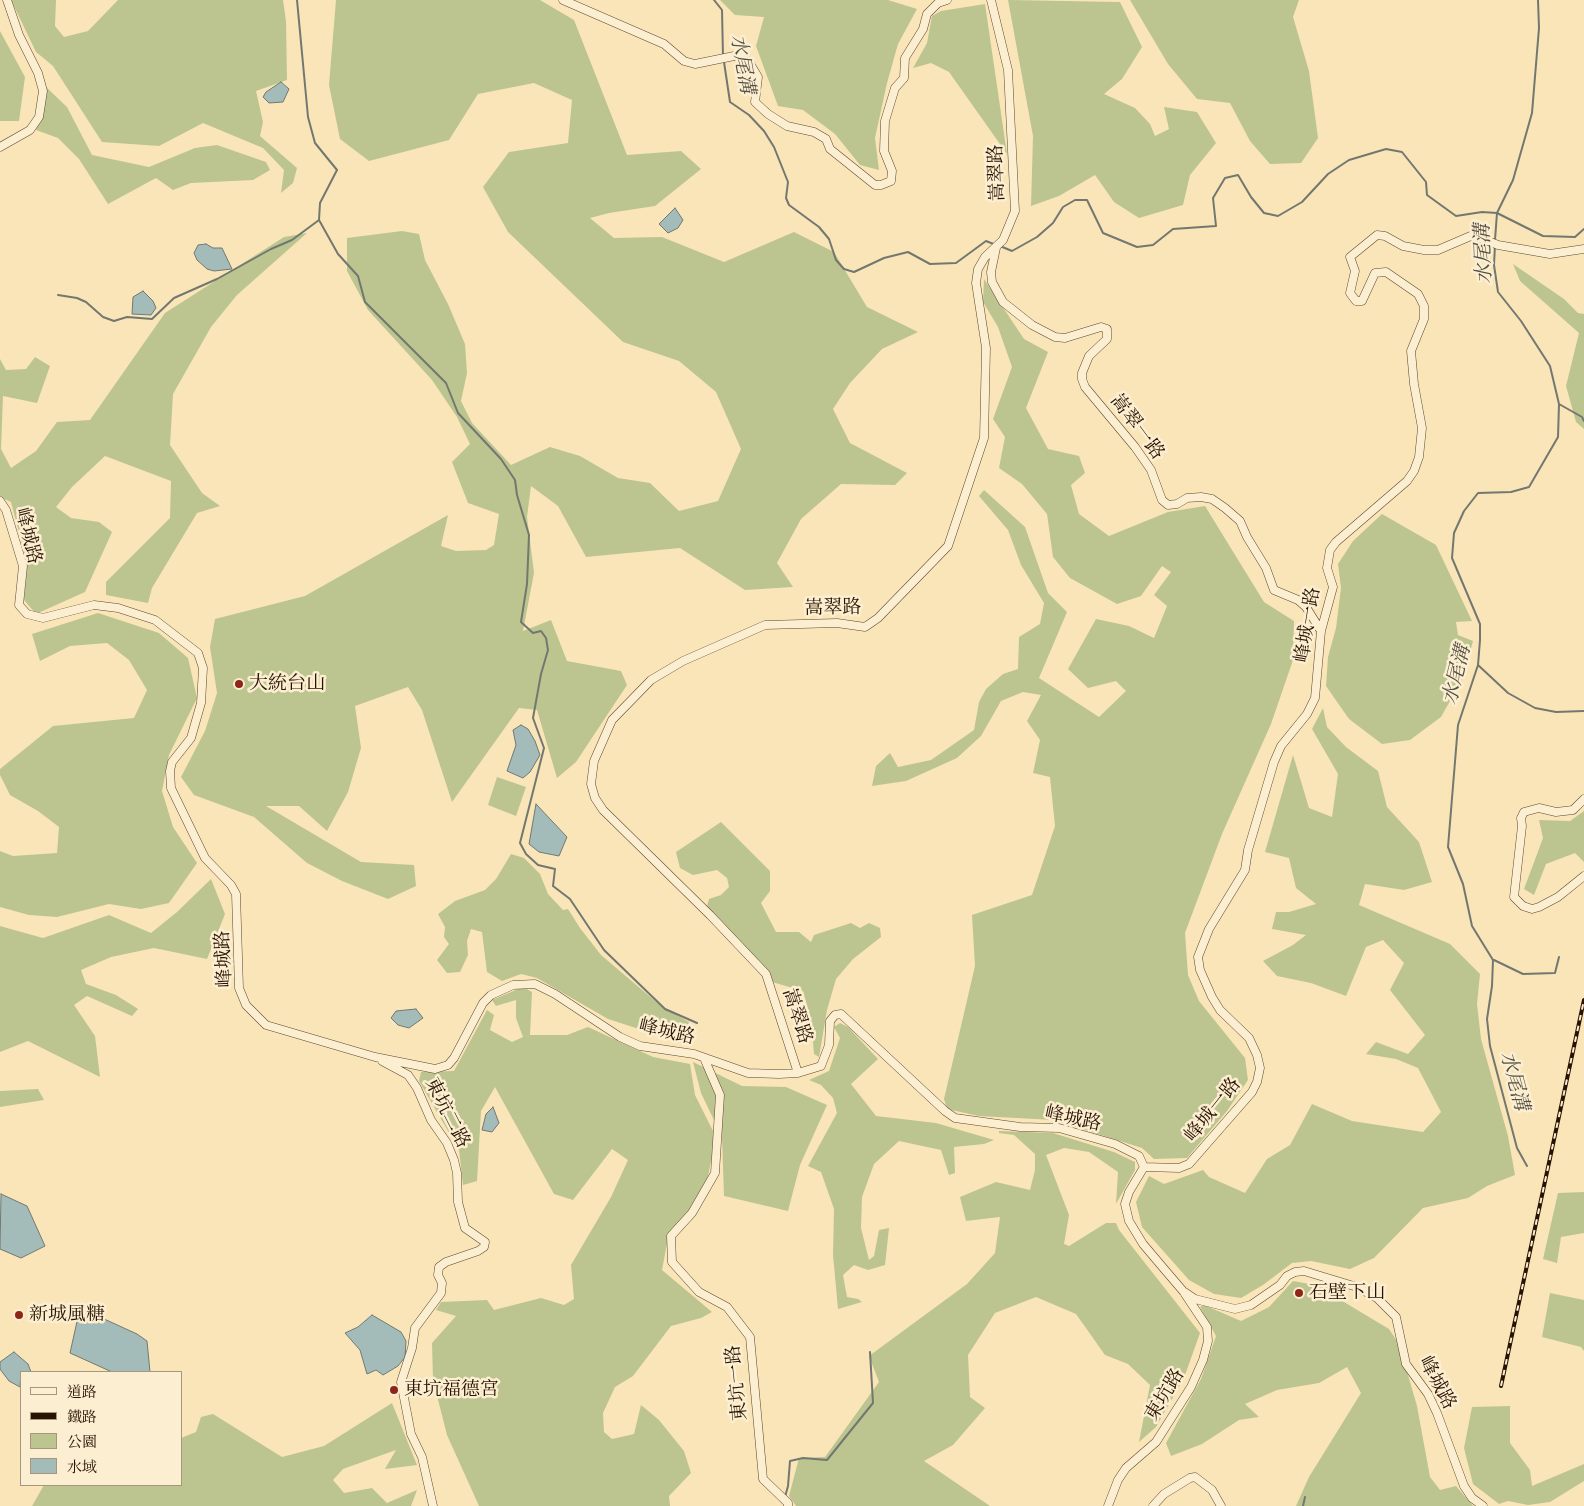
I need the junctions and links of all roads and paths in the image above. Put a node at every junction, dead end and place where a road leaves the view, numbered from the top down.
1 (7, 0) edge
2 (563, 0) edge
3 (947, 0) edge
4 (991, 0) edge
5 (0, 147) edge
6 (996, 248) junction
7 (1584, 249) edge
8 (0, 501) edge
9 (1321, 631) junction
10 (1584, 799) edge
11 (1584, 876) edge
12 (375, 1057) junction
13 (704, 1058) junction
14 (798, 1073) junction
15 (1144, 1167) junction
16 (1183, 1291) junction
17 (433, 1506) edge
18 (788, 1506) edge
19 (1108, 1506) edge
20 (1153, 1506) edge
21 (1222, 1506) edge
22 (1483, 1506) edge

1 - 5 street
2 - 3 street
4 - 6 street, 嵩翠路
6 - 9 street, 嵩翠一路
6 - 14 street, 嵩翠路
7 - 9 street, 峰城一路
8 - 12 street, 峰城路
9 - 15 street, 峰城一路
10 - 11 street
12 - 13 street, 峰城路
12 - 17 street, 東坑二路
13 - 14 street, 峰城路
13 - 18 street, 東坑一路
14 - 15 street, 峰城路
15 - 16 street, 峰城路
16 - 19 street, 東坑路
16 - 22 street, 峰城路
20 - 21 street

